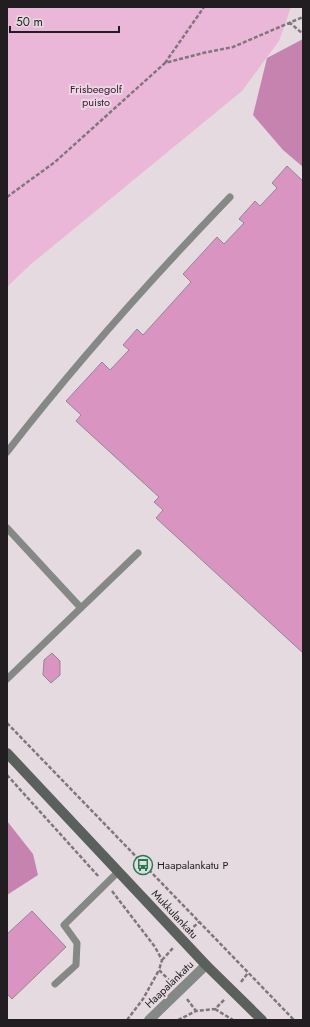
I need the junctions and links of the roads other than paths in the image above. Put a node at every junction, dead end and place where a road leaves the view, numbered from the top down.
1 (230, 197) dead end
2 (7, 452) edge
3 (7, 528) edge
4 (138, 553) dead end
5 (81, 608) junction
6 (7, 679) edge
7 (7, 753) edge
8 (119, 871) junction
9 (206, 965) junction
10 (55, 984) dead end
11 (149, 1020) edge
12 (262, 1020) edge

1 - 2 lane
3 - 5 lane
4 - 5 lane
5 - 6 lane
7 - 8 street, Mukkulankatu
8 - 9 street, Mukkulankatu
8 - 10 lane
9 - 11 street, Haapalankatu
9 - 12 street, Mukkulankatu

